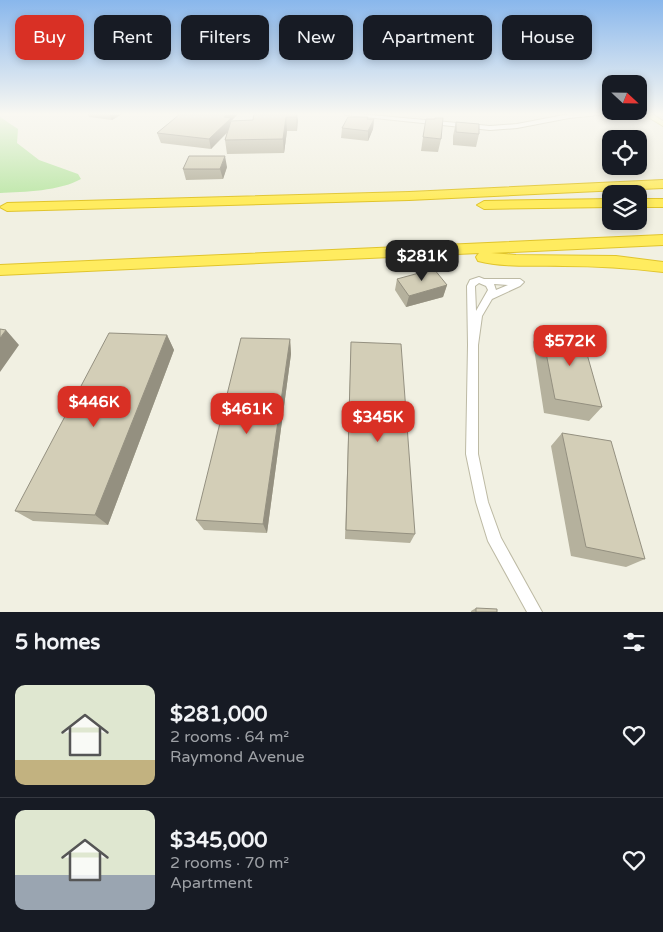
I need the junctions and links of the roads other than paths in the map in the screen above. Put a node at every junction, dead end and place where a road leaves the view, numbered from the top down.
1 (663, 182) edge
2 (602, 203) edge
3 (647, 203) edge
4 (663, 203) edge
5 (3, 207) edge
6 (663, 240) edge
7 (420, 251) junction
8 (663, 267) edge
9 (0, 270) edge
10 (483, 280) junction
11 (490, 296) junction
12 (473, 345) junction
13 (535, 612) edge

1 - 5 highway
2 - 5 highway
3 - 4 highway
6 - 7 highway
7 - 8 highway
7 - 9 highway
10 - 11 street
10 - 11 street
10 - 12 street
11 - 12 street
12 - 13 street

